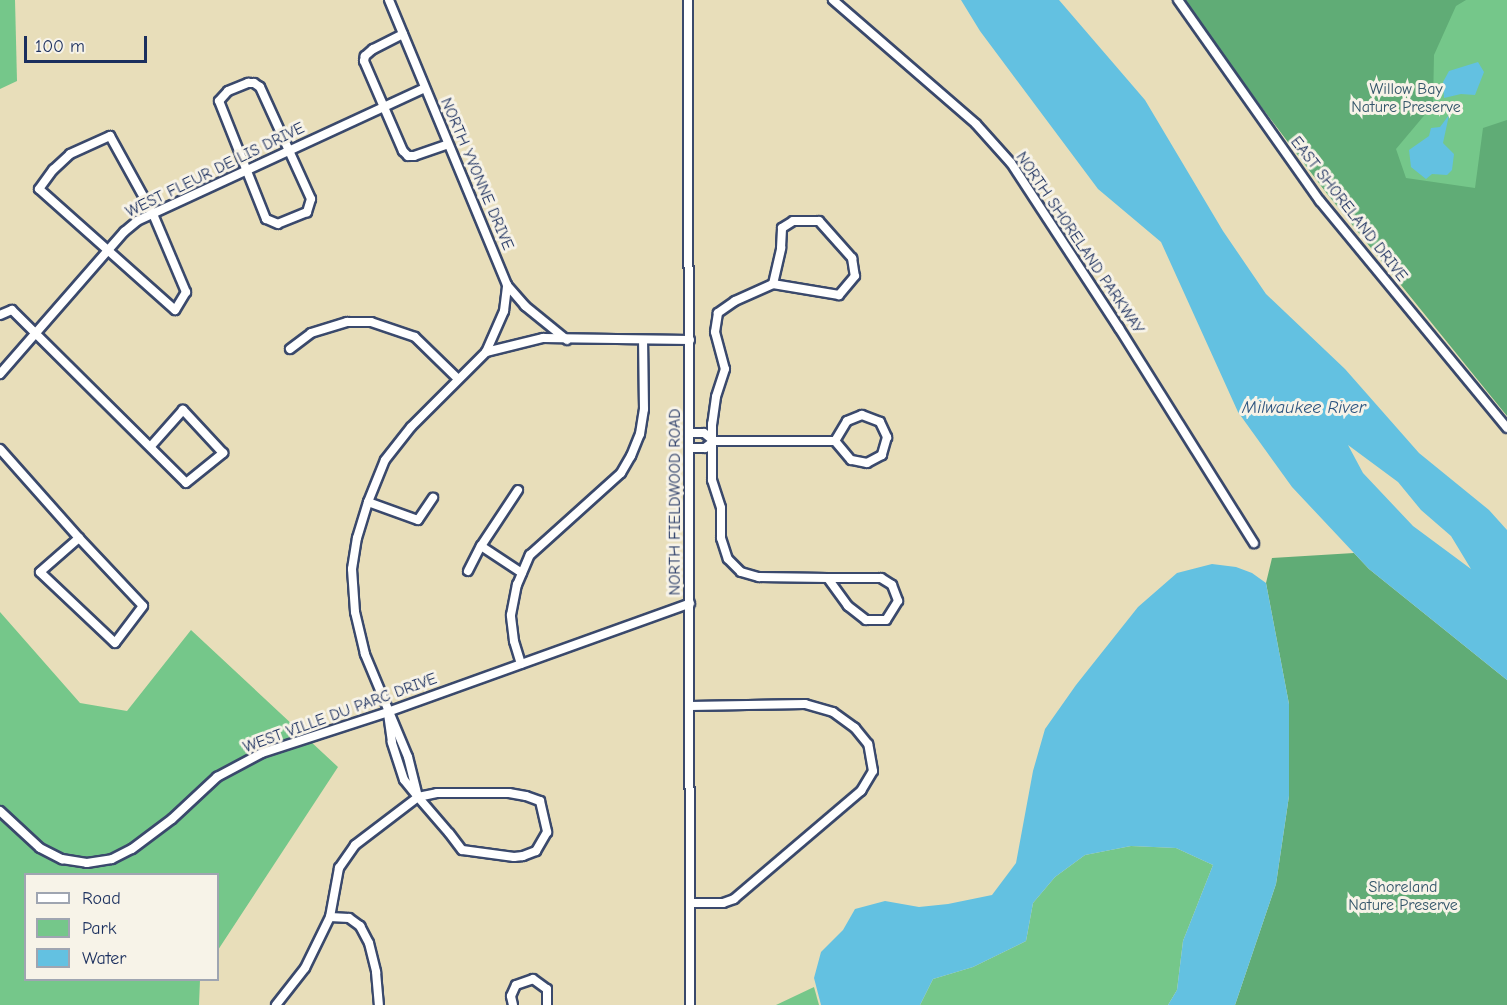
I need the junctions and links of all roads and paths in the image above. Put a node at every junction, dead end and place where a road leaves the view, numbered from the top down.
1 (389, 0) edge
2 (688, 0) edge
3 (833, 0) edge
4 (1178, 0) edge
5 (403, 34) junction
6 (425, 88) junction
7 (384, 107) junction
8 (448, 144) junction
9 (288, 150) junction
10 (245, 170) junction
11 (153, 214) junction
12 (109, 250) junction
13 (774, 284) junction
14 (507, 285) junction
15 (0, 315) edge
16 (34, 333) junction
17 (567, 340) junction
18 (643, 340) junction
19 (690, 340) junction
20 (290, 349) dead end
21 (486, 352) junction
22 (0, 375) edge
23 (458, 379) junction
24 (1507, 428) edge
25 (690, 433) junction
26 (714, 441) junction
27 (836, 441) junction
28 (151, 446) junction
29 (690, 448) junction
30 (0, 449) edge
31 (518, 490) dead end
32 (433, 498) dead end
33 (368, 502) junction
34 (79, 538) junction
35 (1254, 543) dead end
36 (481, 546) junction
37 (468, 571) dead end
38 (522, 573) junction
39 (828, 578) junction
40 (690, 603) junction
41 (520, 664) junction
42 (690, 706) junction
43 (388, 712) junction
44 (418, 797) junction
45 (0, 811) edge
46 (690, 903) junction
47 (330, 917) junction
48 (276, 1005) edge
49 (380, 1005) edge
50 (513, 1005) edge
51 (547, 1005) edge
52 (690, 1005) edge

1 - 5 street, NORTH YVONNE DRIVE
2 - 19 street, NORTH FIELDWOOD ROAD
3 - 35 street, NORTH SHORELAND PARKWAY
4 - 24 street, EAST SHORELAND DRIVE
5 - 6 street, NORTH YVONNE DRIVE
5 - 7 street
6 - 7 street, WEST FLEUR DE LIS DRIVE
6 - 8 street, NORTH YVONNE DRIVE
7 - 8 street
7 - 9 street, WEST FLEUR DE LIS DRIVE
8 - 14 street, NORTH YVONNE DRIVE
9 - 10 street, WEST FLEUR DE LIS DRIVE
9 - 10 street
9 - 10 street
10 - 11 street, WEST FLEUR DE LIS DRIVE
11 - 12 street, WEST FLEUR DE LIS DRIVE
11 - 12 street
11 - 12 street
12 - 16 street, WEST FLEUR DE LIS DRIVE
13 - 13 street
13 - 26 street
14 - 17 street, NORTH YVONNE DRIVE
14 - 21 street
15 - 16 street
16 - 22 street, WEST FLEUR DE LIS DRIVE
16 - 28 street
17 - 18 street
17 - 21 street
18 - 19 street
18 - 38 street
19 - 25 street, NORTH FIELDWOOD ROAD
20 - 23 street
21 - 23 street
23 - 33 street
25 - 26 street
25 - 29 street, NORTH FIELDWOOD ROAD
26 - 27 street
26 - 29 street
26 - 39 street
27 - 27 street
28 - 28 street
29 - 40 street, NORTH FIELDWOOD ROAD
30 - 34 street
31 - 36 street
32 - 33 street
33 - 43 street
34 - 34 street
36 - 37 street
36 - 38 street
38 - 41 street
39 - 39 street
40 - 41 street, WEST VILLE DU PARC DRIVE
40 - 42 street, NORTH FIELDWOOD ROAD
41 - 43 street, WEST VILLE DU PARC DRIVE
42 - 46 street, NORTH FIELDWOOD ROAD
42 - 46 street
43 - 44 street
43 - 45 street, WEST VILLE DU PARC DRIVE
44 - 44 street
44 - 47 street
46 - 52 street, NORTH FIELDWOOD ROAD
47 - 48 street
47 - 49 street
50 - 51 street

